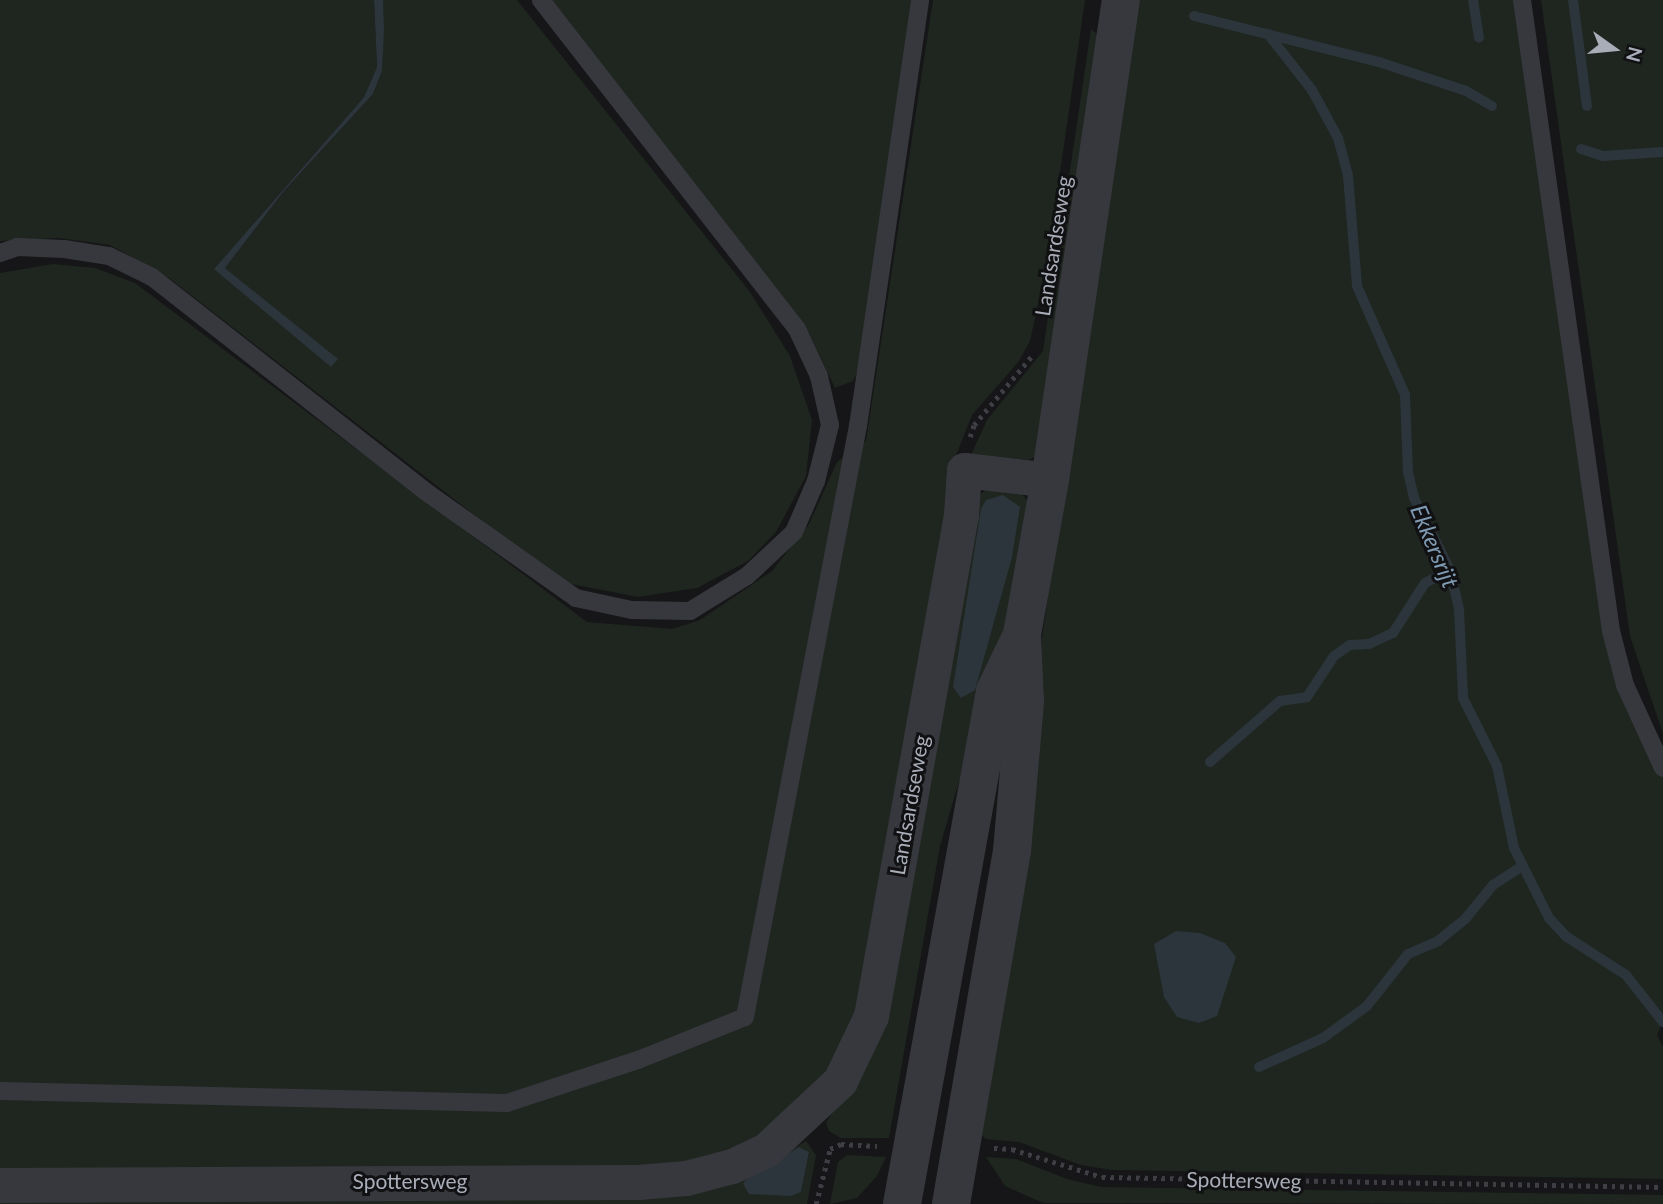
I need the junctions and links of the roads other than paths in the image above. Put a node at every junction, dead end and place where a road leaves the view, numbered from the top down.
1 (541, 0) edge
2 (920, 0) edge
3 (1121, 0) edge
4 (1522, 0) edge
5 (0, 253) edge
6 (830, 425) junction
7 (858, 426) junction
8 (1050, 480) junction
9 (1022, 634) junction
10 (1663, 768) edge
11 (0, 1091) edge
12 (803, 1119) joint
13 (0, 1185) edge
14 (902, 1204) edge
15 (951, 1204) edge

1 - 6 lane
2 - 7 lane
3 - 8 street, Landsardseweg
4 - 10 lane
5 - 6 lane
6 - 7 lane
7 - 11 lane
8 - 9 street, Landsardseweg
8 - 12 street, Landsardseweg
9 - 14 street, Landsardseweg
9 - 15 street, Landsardseweg
12 - 13 street, Spottersweg

